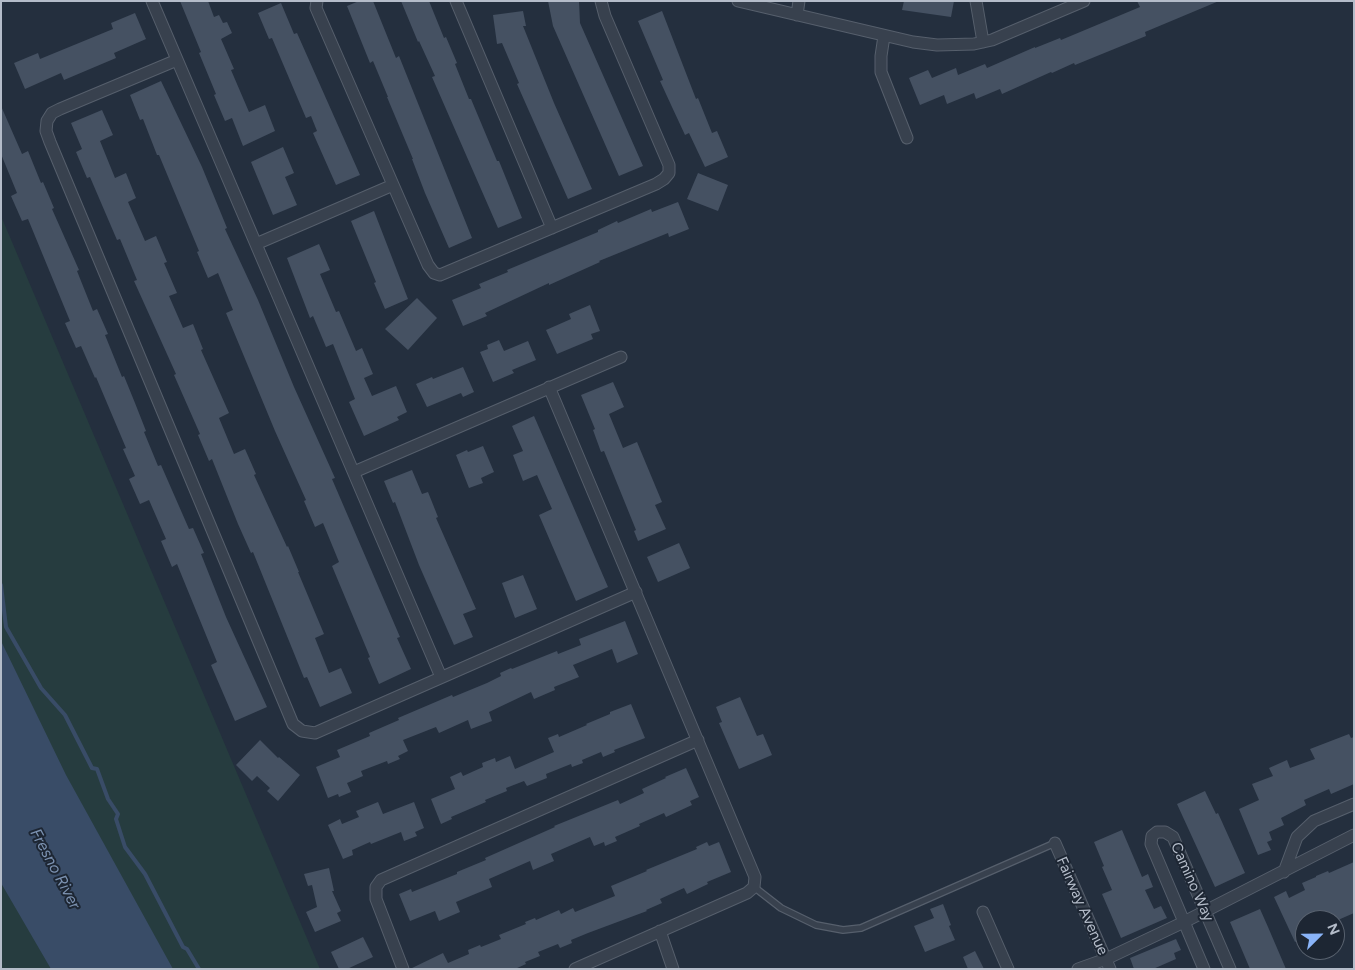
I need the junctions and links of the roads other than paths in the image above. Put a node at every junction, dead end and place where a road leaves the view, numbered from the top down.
1 (152, 1) edge
2 (317, 1) edge
3 (456, 1) edge
4 (601, 1) edge
5 (738, 1) edge
6 (799, 1) edge
7 (976, 1) edge
8 (1084, 1) edge
9 (797, 15) junction
10 (884, 36) junction
11 (984, 42) junction
12 (177, 60) junction
13 (907, 138) dead end
14 (393, 185) junction
15 (552, 228) junction
16 (256, 244) junction
17 (621, 357) dead end
18 (550, 387) junction
19 (354, 472) junction
20 (636, 592) junction
21 (441, 677) junction
22 (698, 740) junction
23 (1354, 804) edge
24 (1354, 835) edge
25 (1054, 843) joint
26 (1284, 872) junction
27 (754, 887) junction
28 (1206, 911) junction
29 (983, 912) dead end
30 (1184, 922) junction
31 (660, 931) junction
32 (1108, 964) edge
33 (403, 969) edge
34 (575, 969) edge
35 (673, 969) edge
36 (1008, 969) edge
37 (1078, 969) edge
38 (1204, 969) edge
39 (1230, 969) edge

1 - 12 street
2 - 14 street
3 - 15 street
4 - 15 street
5 - 9 street
6 - 9 street
7 - 11 street
8 - 11 street
9 - 10 street
10 - 11 street
10 - 13 street
12 - 16 street
12 - 21 street
14 - 15 street
14 - 16 street
16 - 19 street
17 - 18 street
18 - 19 street
18 - 20 street
19 - 21 street
20 - 21 street
20 - 22 street
22 - 27 street
22 - 33 street
23 - 26 street
24 - 26 street
25 - 27 lane
25 - 32 street, Fairway Avenue
26 - 28 street
27 - 31 street
28 - 30 street
28 - 30 street, Camino Way
28 - 39 street, Camino Way
29 - 36 street
30 - 32 street
30 - 38 street, Camino Way
31 - 34 street
31 - 35 street
32 - 37 street

